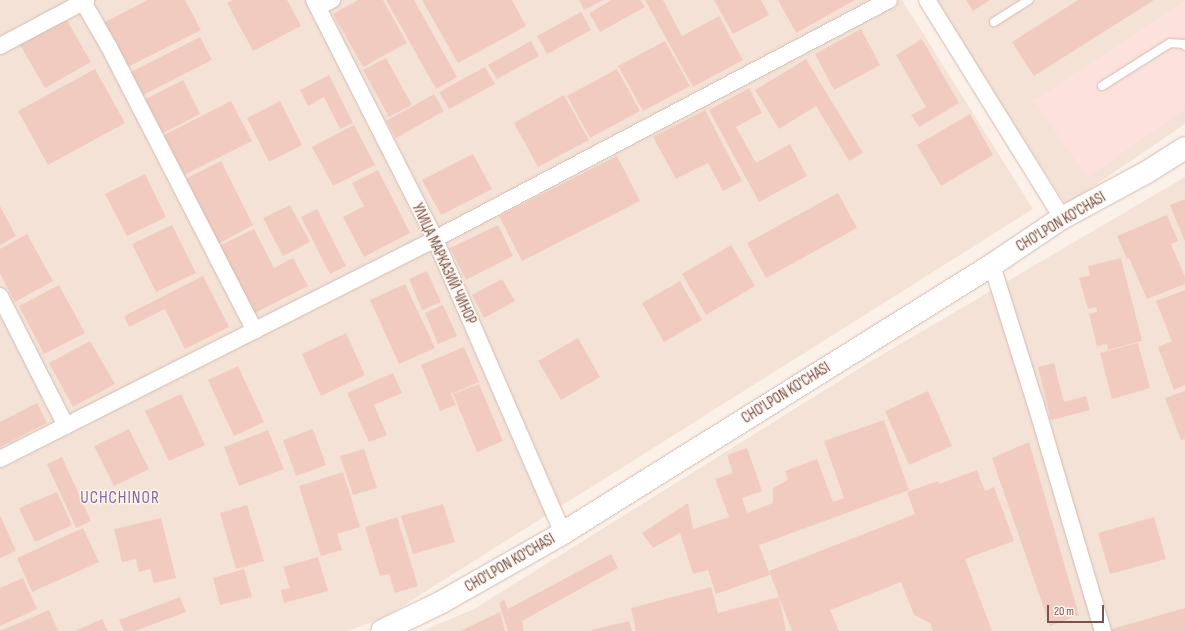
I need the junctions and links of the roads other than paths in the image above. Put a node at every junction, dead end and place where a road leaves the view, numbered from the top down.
1 (889, 0) edge
2 (927, 0) edge
3 (1029, 0) edge
4 (84, 1) edge
5 (321, 2) edge
6 (994, 22) dead end
7 (0, 46) edge
8 (1185, 46) edge
9 (1102, 86) dead end
10 (1185, 148) edge
11 (1062, 218) junction
12 (435, 239) junction
13 (992, 265) junction
14 (0, 296) edge
15 (255, 331) junction
16 (66, 426) junction
17 (0, 459) edge
18 (563, 533) junction
19 (1099, 630) edge
20 (382, 631) edge

1 - 12 street
2 - 11 street
3 - 6 lane
4 - 7 street
4 - 15 street
5 - 12 street, УЛИЦА МАРКАЗИЙ ЧИНОР
8 - 9 lane
10 - 11 main road, CHO'LPON KO'CHASI
11 - 13 main road, CHO'LPON KO'CHASI
12 - 15 street
12 - 18 street, УЛИЦА МАРКАЗИЙ ЧИНОР
13 - 18 main road, CHO'LPON KO'CHASI
13 - 19 street
14 - 16 street
15 - 16 street
16 - 17 street
18 - 20 main road, CHO'LPON KO'CHASI

